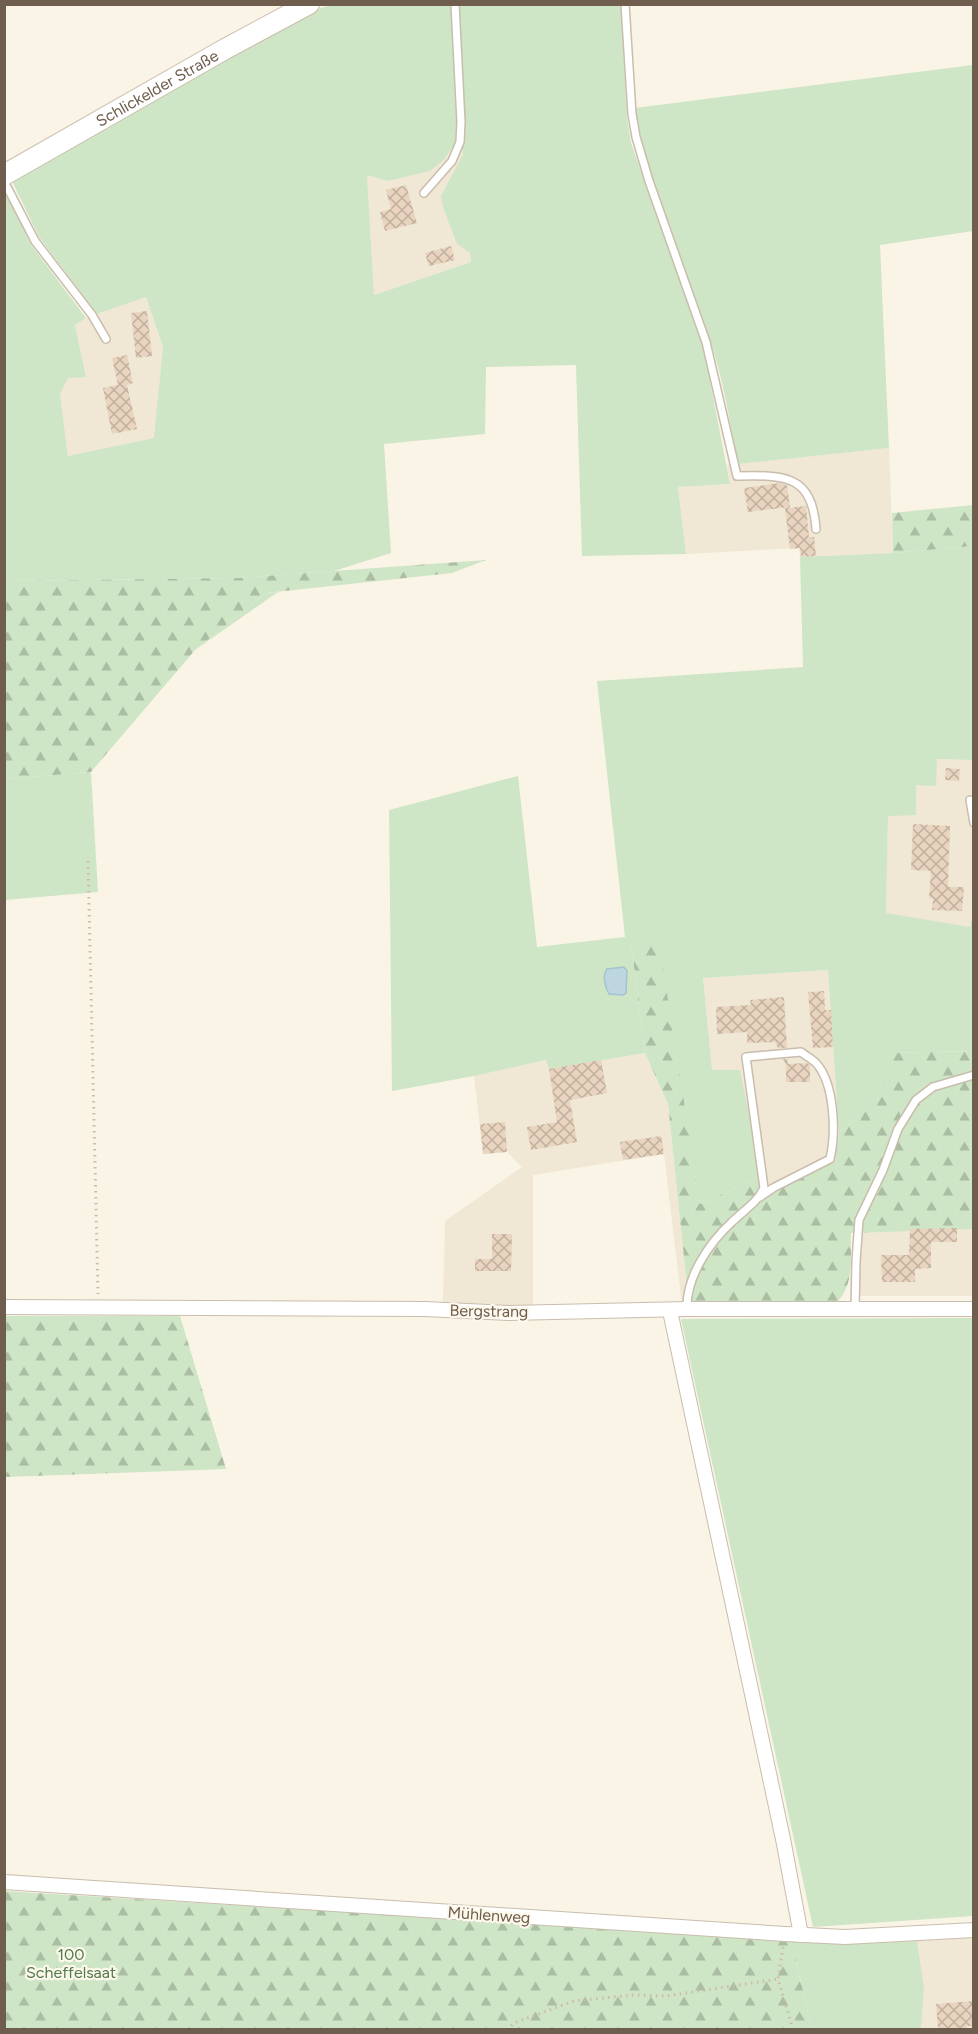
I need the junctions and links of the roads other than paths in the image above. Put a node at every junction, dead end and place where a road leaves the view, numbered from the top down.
1 (309, 4) edge
2 (455, 4) edge
3 (625, 4) edge
4 (4, 175) edge
5 (4, 181) edge
6 (424, 193) dead end
7 (106, 339) dead end
8 (816, 530) dead end
9 (970, 800) dead end
10 (974, 823) edge
11 (974, 1075) edge
12 (760, 1197) junction
13 (4, 1307) edge
14 (687, 1309) junction
15 (974, 1309) edge
16 (855, 1310) junction
17 (670, 1311) junction
18 (4, 1882) edge
19 (974, 1930) edge
20 (801, 1935) junction

1 - 4 main road, Schlickelder Straße
2 - 6 lane
3 - 8 lane
5 - 7 lane
9 - 10 lane
11 - 16 lane
12 - 12 lane
12 - 14 lane
13 - 17 street, Bergstrang
14 - 16 street, Bergstrang
14 - 17 street, Bergstrang
15 - 16 street, Bergstrang
17 - 20 street
18 - 20 street, Mühlenweg
19 - 20 street, Mühlenweg

